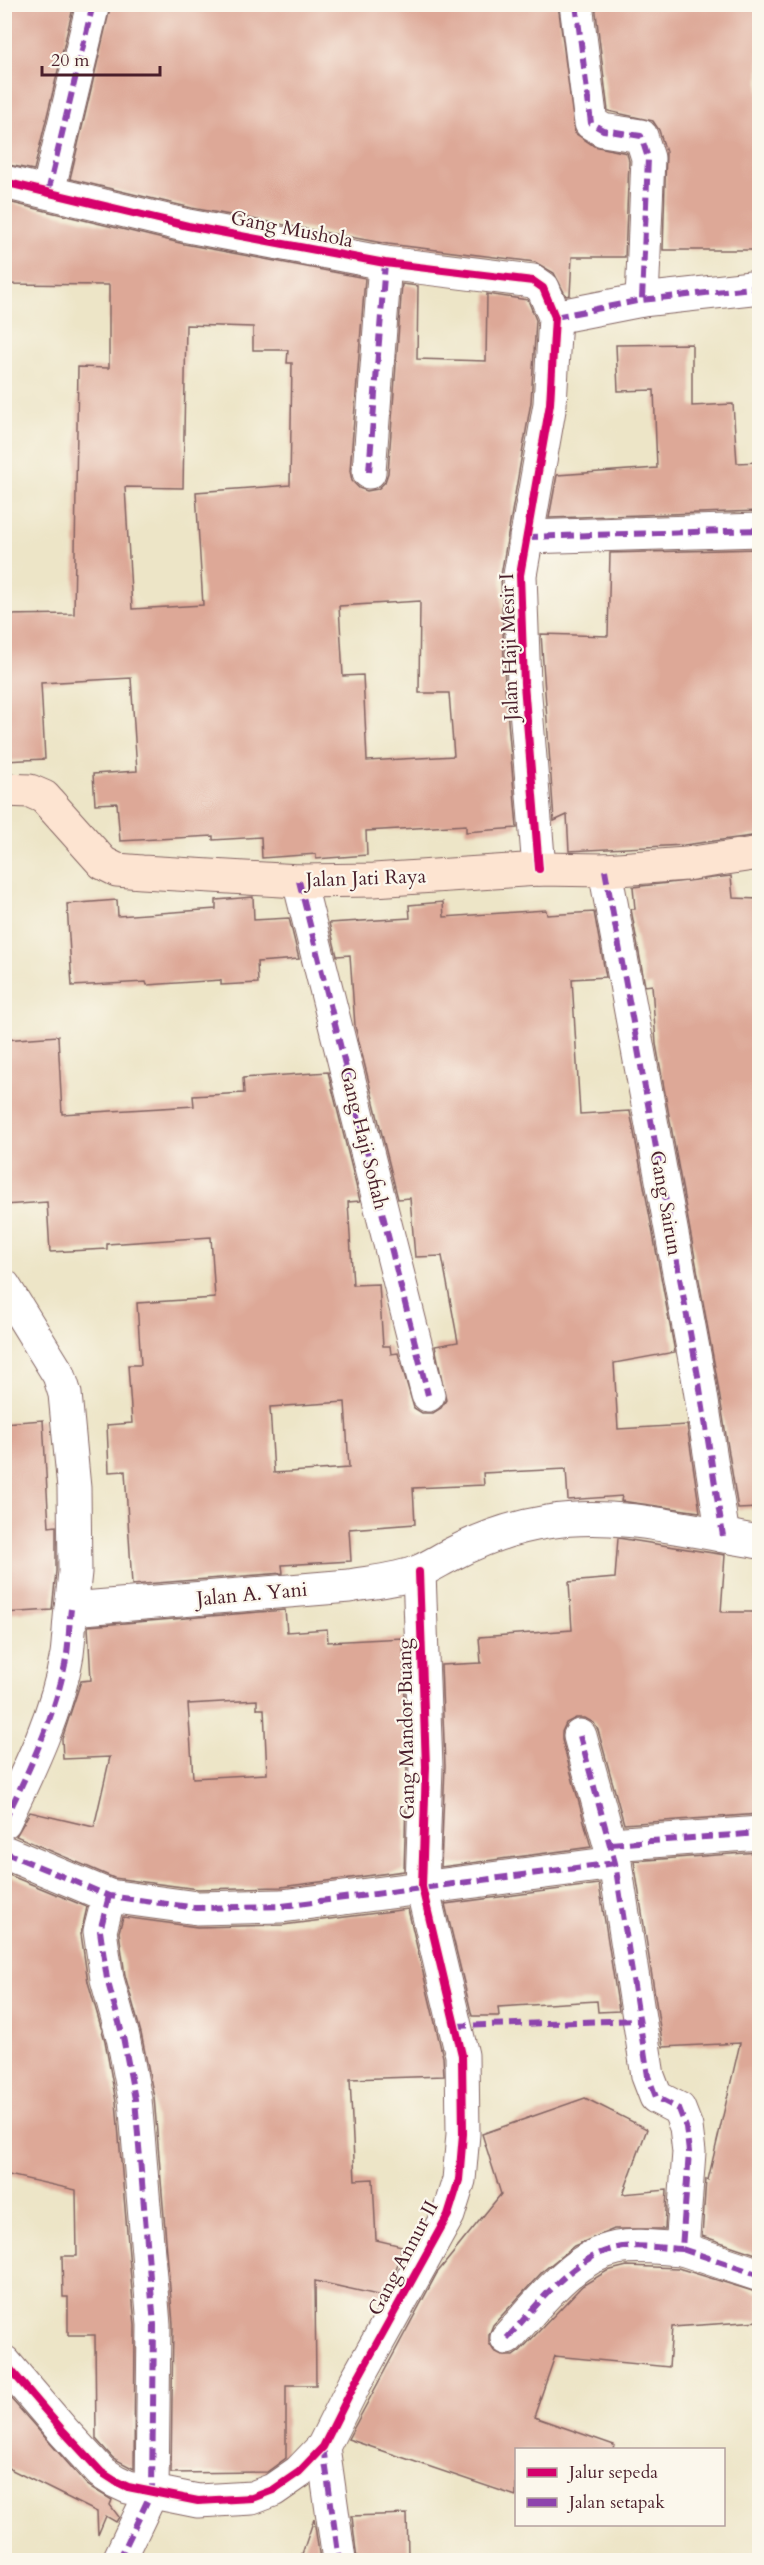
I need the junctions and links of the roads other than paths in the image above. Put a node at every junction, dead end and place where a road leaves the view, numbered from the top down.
1 (93, 4) edge
2 (576, 4) edge
3 (4, 182) edge
4 (48, 192) junction
5 (385, 263) junction
6 (759, 286) edge
7 (642, 300) junction
8 (555, 317) junction
9 (369, 472) dead end
10 (759, 530) edge
11 (526, 537) junction
12 (4, 790) edge
13 (759, 853) edge
14 (539, 869) junction
15 (605, 870) junction
16 (299, 881) junction
17 (4, 1286) edge
18 (428, 1395) dead end
19 (723, 1536) junction
20 (759, 1542) edge
21 (419, 1572) junction
22 (70, 1609) junction
23 (580, 1736) dead end
24 (4, 1822) edge
25 (759, 1833) edge
26 (4, 1852) edge
27 (613, 1854) junction
28 (422, 1887) junction
29 (109, 1896) junction
30 (682, 2249) junction
31 (759, 2275) edge
32 (507, 2338) dead end
33 (4, 2362) edge
34 (323, 2447) junction
35 (152, 2491) junction
36 (119, 2560) edge
37 (339, 2560) edge

1 - 4 street
2 - 7 street
3 - 4 street, Gang Mushola
4 - 5 street, Gang Mushola
5 - 8 street, Gang Mushola
5 - 9 street
6 - 7 street
7 - 8 street
8 - 11 street, Jalan Haji Mesir I
10 - 11 street
11 - 14 street, Jalan Haji Mesir I
12 - 16 street, Jalan Jati Raya
13 - 15 street, Jalan Jati Raya
14 - 15 street, Jalan Jati Raya
14 - 16 street, Jalan Jati Raya
15 - 19 street, Gang Sairun
16 - 18 street, Gang Haji Sofiah
17 - 22 street
19 - 20 street, Jalan A. Yani
19 - 21 street, Jalan A. Yani
21 - 22 street, Jalan A. Yani
21 - 28 street, Gang Mandor Buang
22 - 24 street
23 - 27 street
25 - 27 street
26 - 29 street
27 - 28 street
27 - 30 street
28 - 29 street
28 - 34 street, Gang Annur II
29 - 35 street
30 - 31 street
30 - 32 street
33 - 35 street, Gang Annur II
34 - 35 street, Gang Annur II
34 - 37 street
35 - 36 street

